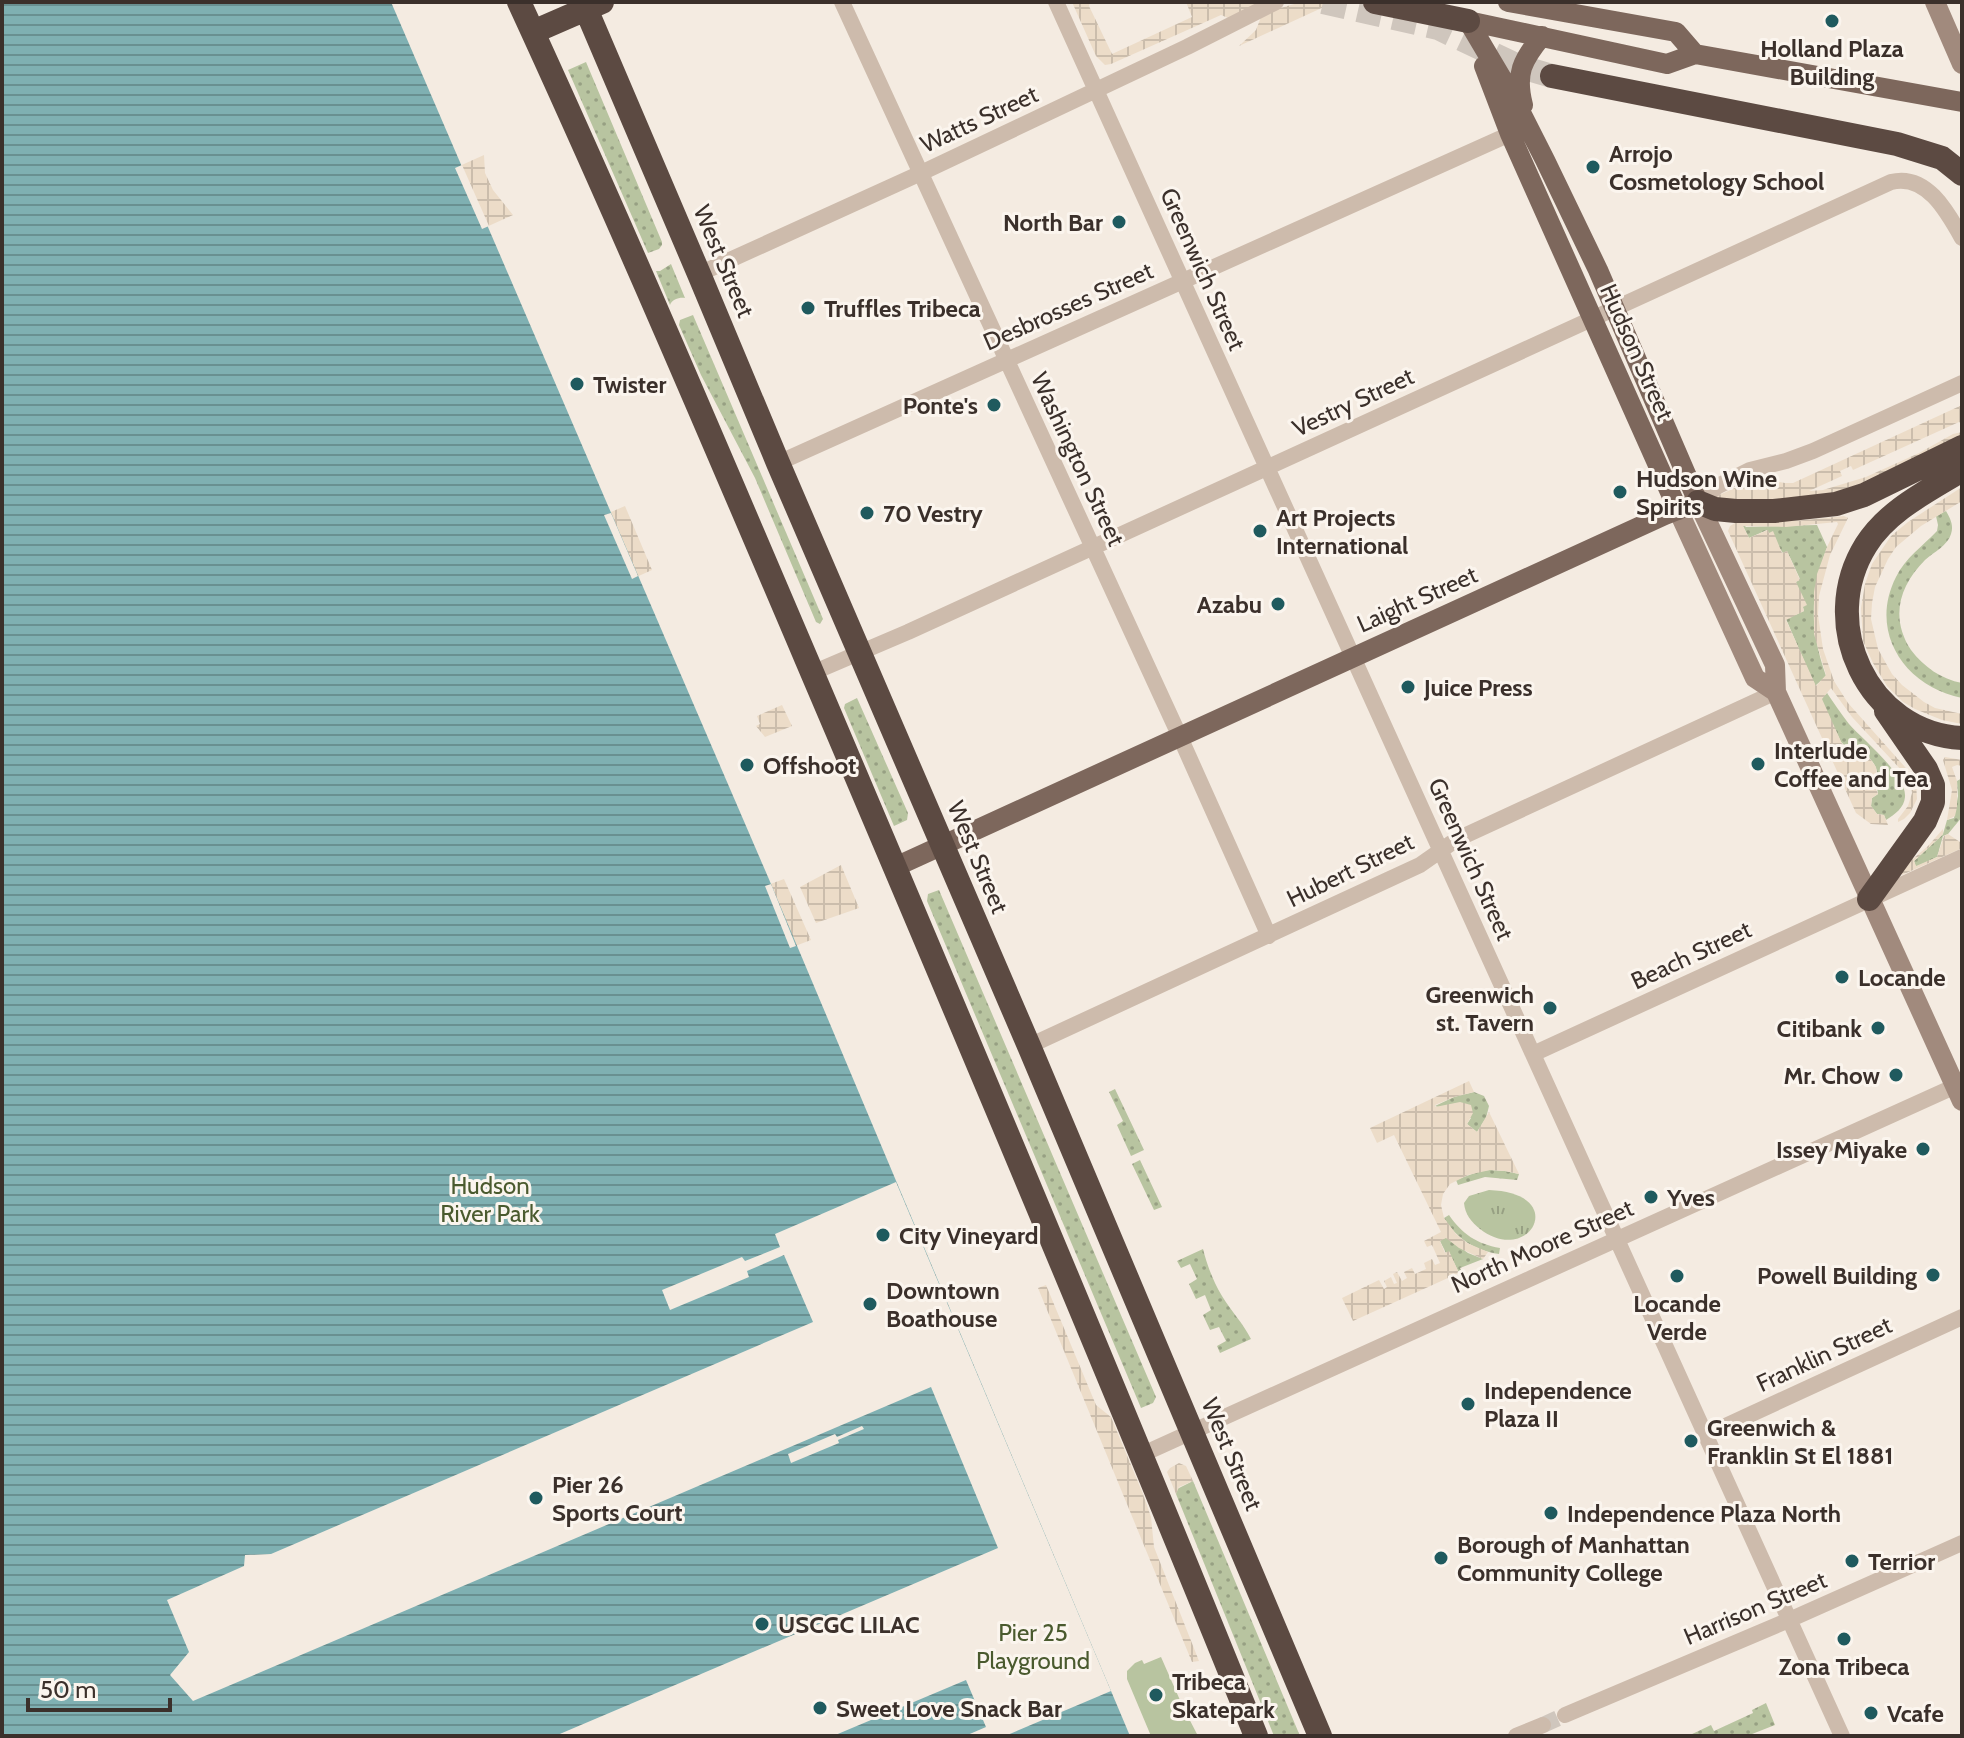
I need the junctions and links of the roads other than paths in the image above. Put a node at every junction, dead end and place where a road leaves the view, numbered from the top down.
1 (519, 2) edge
2 (842, 2) edge
3 (1056, 2) edge
4 (1276, 2) edge
5 (1375, 2) edge
6 (1508, 2) edge
7 (1935, 2) edge
8 (590, 4) edge
9 (1547, 5) edge
10 (1464, 12) edge
11 (533, 32) junction
12 (1542, 36) junction
13 (1695, 54) junction
14 (1962, 64) edge
15 (1552, 76) tunnel mouth
16 (1095, 90) junction
17 (1962, 102) edge
18 (1519, 130) junction
19 (921, 173) junction
20 (1962, 174) edge
21 (1962, 238) edge
22 (699, 274) junction
23 (1182, 281) junction
24 (1614, 308) junction
25 (1593, 318) junction
26 (1006, 361) junction
27 (1962, 383) edge
28 (1962, 447) edge
29 (778, 463) junction
30 (1267, 468) junction
31 (1962, 470) edge
32 (1688, 506) junction
33 (1092, 548) junction
34 (861, 653) junction
35 (1353, 657) junction
36 (812, 673) junction
37 (1868, 683) junction
38 (1776, 692) junction
39 (1180, 737) junction
40 (1959, 739) edge
41 (943, 847) junction
42 (1441, 851) junction
43 (1962, 857) edge
44 (895, 867) junction
45 (1869, 899) junction
46 (1269, 936) junction
47 (1029, 1046) junction
48 (1533, 1054) junction
49 (1960, 1090) edge
50 (1617, 1239) junction
51 (1962, 1317) edge
52 (1193, 1432) junction
53 (1706, 1435) junction
54 (1143, 1454) junction
55 (1962, 1543) edge
56 (1789, 1620) junction
57 (1565, 1715) tunnel mouth
58 (1543, 1725) tunnel mouth
59 (1256, 1736) edge
60 (1320, 1736) edge
61 (1516, 1736) edge
62 (1842, 1736) edge

1 - 11 highway
2 - 19 street, Washington Street
3 - 16 street, Greenwich Street
4 - 16 street, Watts Street
5 - 10 highway
6 - 9 main road
7 - 14 main road
8 - 11 highway
8 - 22 highway, West Street
9 - 13 main road
10 - 12 main road
10 - 18 main road, Hudson Street
11 - 36 highway
12 - 13 main road
12 - 18 main road
13 - 17 main road
15 - 20 highway
16 - 19 street, Watts Street
16 - 23 street, Greenwich Street
18 - 23 street, Desbrosses Street
18 - 24 main road, Hudson Street
18 - 25 main road, Hudson Street
19 - 22 street, Watts Street
19 - 26 street, Washington Street
21 - 24 street, Vestry Street
22 - 29 highway, West Street
23 - 26 street, Desbrosses Street
23 - 30 street, Greenwich Street
24 - 25 street, Vestry Street
24 - 32 main road, Hudson Street
25 - 30 street, Vestry Street
25 - 32 main road, Hudson Street
26 - 29 street, Desbrosses Street
26 - 33 street, Washington Street
27 - 32 street, Laight Street
28 - 32 highway
29 - 34 highway, West Street
30 - 33 street, Vestry Street
30 - 35 street, Greenwich Street
31 - 37 highway
32 - 35 main road, Laight Street
32 - 38 main road, Hudson Street
33 - 34 street, Vestry Street
33 - 39 street, Washington Street
34 - 36 street, Vestry Street
34 - 41 highway, West Street
35 - 39 main road, Laight Street
35 - 42 street, Greenwich Street
36 - 44 highway
37 - 40 highway
37 - 45 highway
38 - 42 street, Hubert Street
38 - 45 main road, Hudson Street
39 - 41 main road, Laight Street
39 - 46 street, Washington Street
41 - 44 main road, Laight Street
41 - 47 highway, West Street
42 - 46 street, Hubert Street
42 - 48 street, Greenwich Street
43 - 45 street, Beach Street
44 - 54 highway
45 - 48 street, Beach Street
45 - 49 main road, Hudson Street
46 - 47 street, Hubert Street
47 - 52 highway, West Street
48 - 50 street, Greenwich Street
49 - 50 street, North Moore Street
50 - 52 street, North Moore Street
50 - 53 street, Greenwich Street
51 - 53 street, Franklin Street
52 - 54 street, North Moore Street
52 - 60 highway, West Street
53 - 56 street, Greenwich Street
54 - 59 highway
55 - 56 street, Harrison Street
56 - 57 street, Harrison Street
56 - 62 street, Greenwich Street
58 - 61 street

